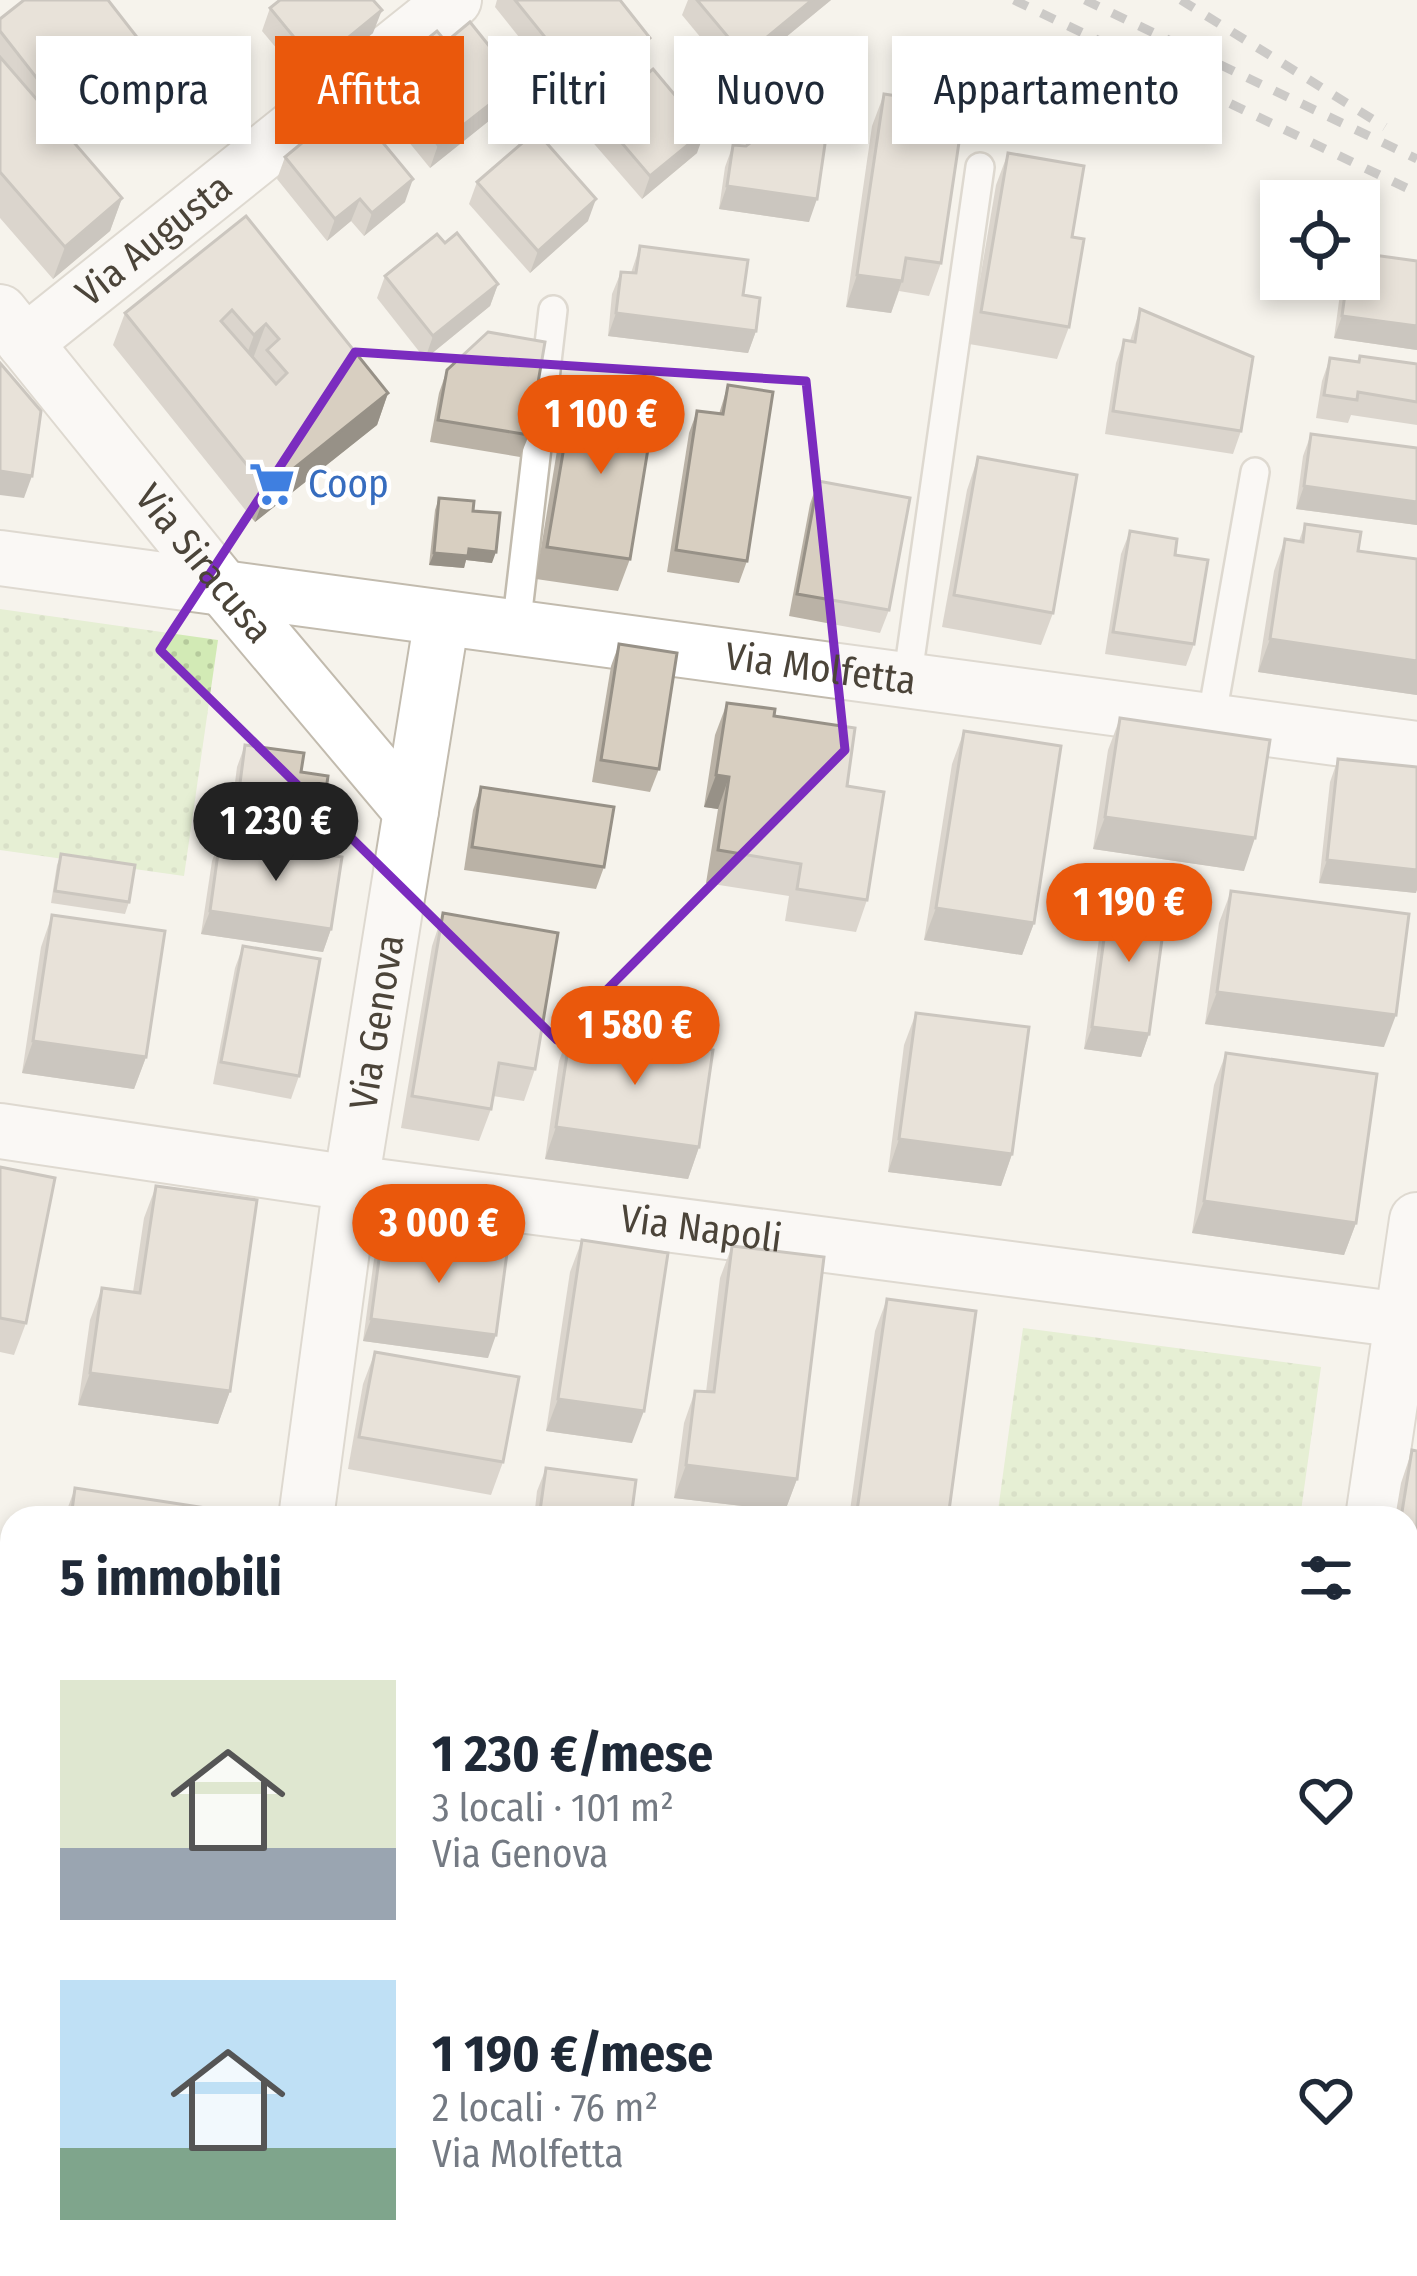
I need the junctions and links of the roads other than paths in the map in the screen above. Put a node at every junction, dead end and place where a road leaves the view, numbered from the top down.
1 (439, 4) edge
2 (980, 166) dead end
3 (553, 310) dead end
4 (12, 327) edge
5 (1255, 472) dead end
6 (0, 558) edge
7 (224, 589) junction
8 (442, 618) junction
9 (516, 628) junction
10 (907, 681) junction
11 (1211, 721) junction
12 (1417, 749) edge
13 (411, 811) junction
14 (0, 1131) edge
15 (351, 1183) junction
16 (1417, 1220) edge
17 (1410, 1321) edge
18 (308, 1506) edge
19 (1375, 1506) edge

1 - 4 street, Via Augusta
2 - 10 lane
3 - 9 lane
4 - 7 street, Via Siracusa
5 - 11 lane
6 - 7 street, Via Molfetta
7 - 8 street, Via Molfetta
7 - 13 street, Via Siracusa
8 - 9 street, Via Molfetta
8 - 13 street, Via Genova
9 - 10 street, Via Molfetta
10 - 11 street, Via Molfetta
11 - 12 street, Via Molfetta
13 - 15 street, Via Genova
14 - 15 street, Via Napoli
15 - 17 street, Via Napoli
15 - 18 street, Via Genova
16 - 17 street
17 - 19 street

